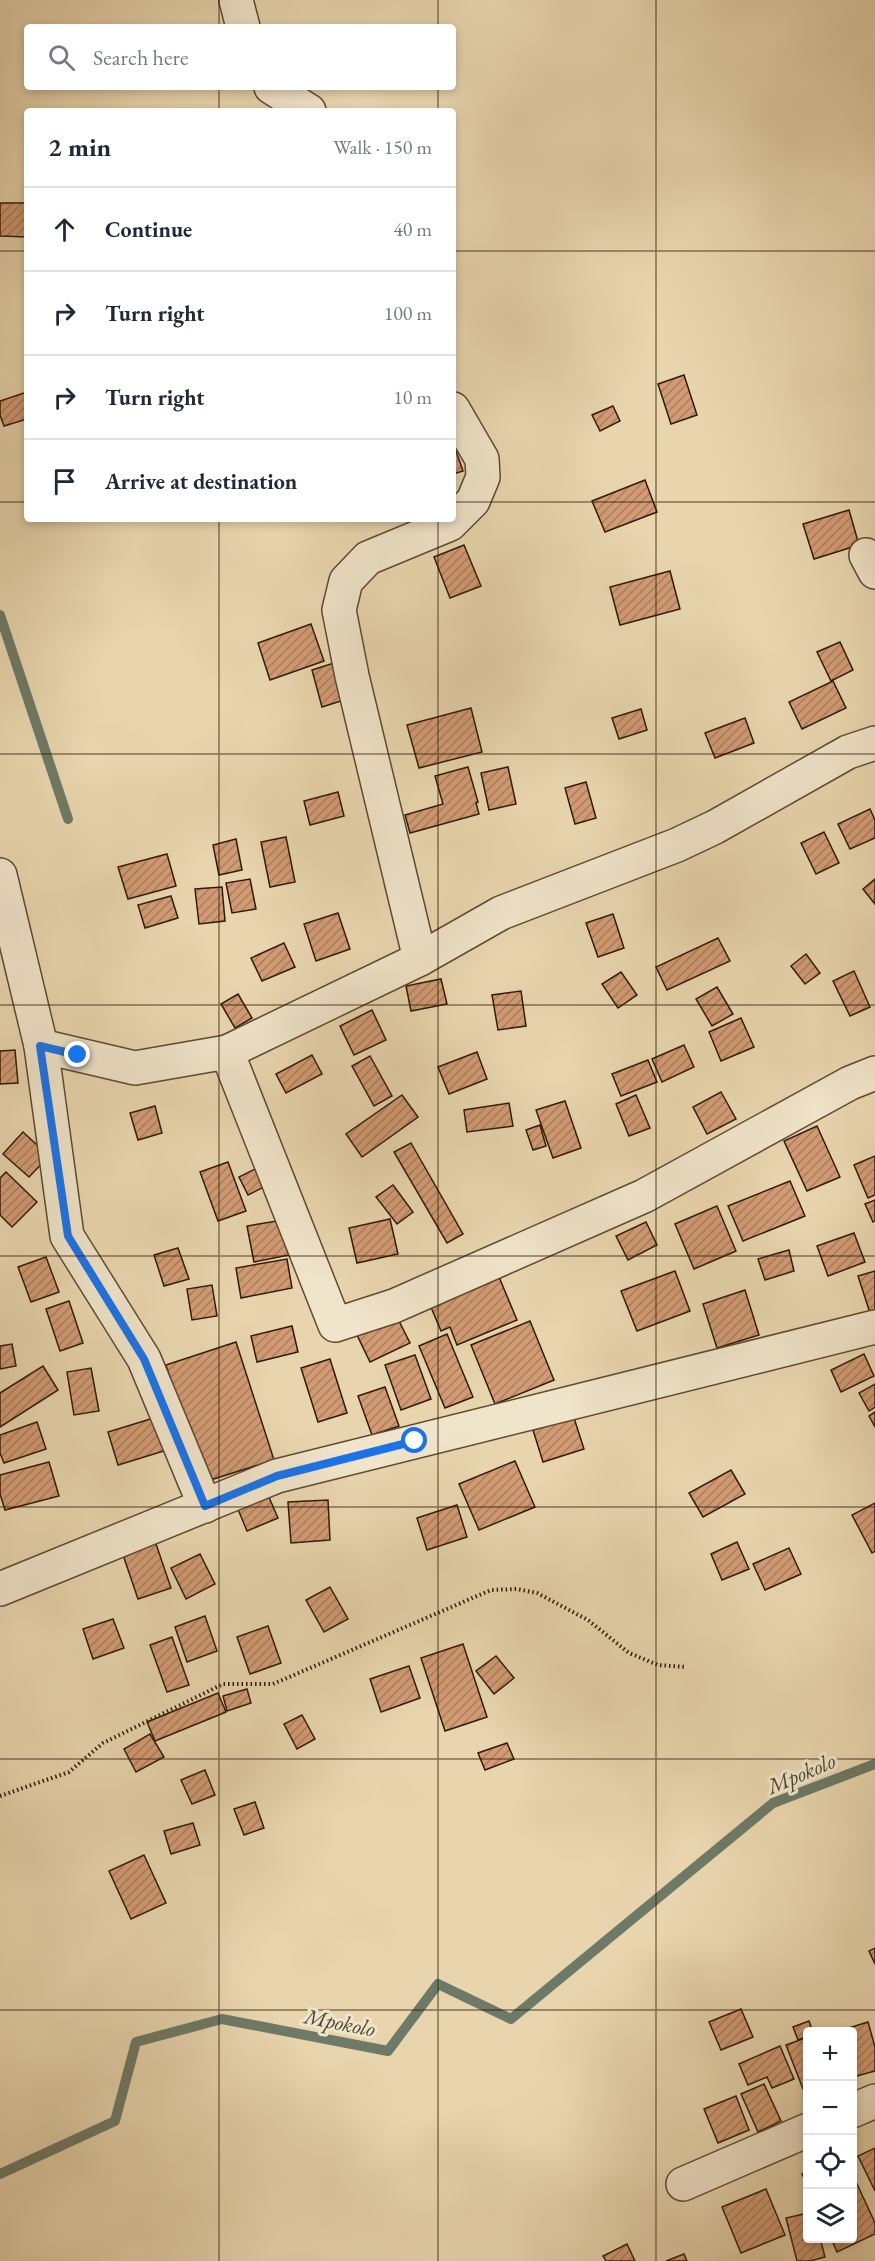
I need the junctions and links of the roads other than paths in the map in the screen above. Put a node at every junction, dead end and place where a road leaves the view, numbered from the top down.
1 (236, 0) edge
2 (242, 24) edge
3 (276, 90) edge
4 (304, 108) edge
5 (456, 414) edge
6 (456, 518) edge
7 (452, 522) edge
8 (875, 743) edge
9 (0, 875) edge
10 (420, 959) junction
11 (40, 1046) junction
12 (227, 1052) junction
13 (875, 1073) edge
14 (875, 1327) edge
15 (205, 1506) junction
16 (0, 1588) edge
17 (875, 2101) edge
18 (857, 2109) edge
19 (803, 2132) edge
20 (683, 2184) dead end

1 - 2 street
3 - 4 street
5 - 6 street
7 - 10 street
8 - 10 street
9 - 11 street
10 - 12 street
11 - 12 street
11 - 15 street
12 - 13 street
14 - 15 street
15 - 16 street
17 - 18 street
19 - 20 street

